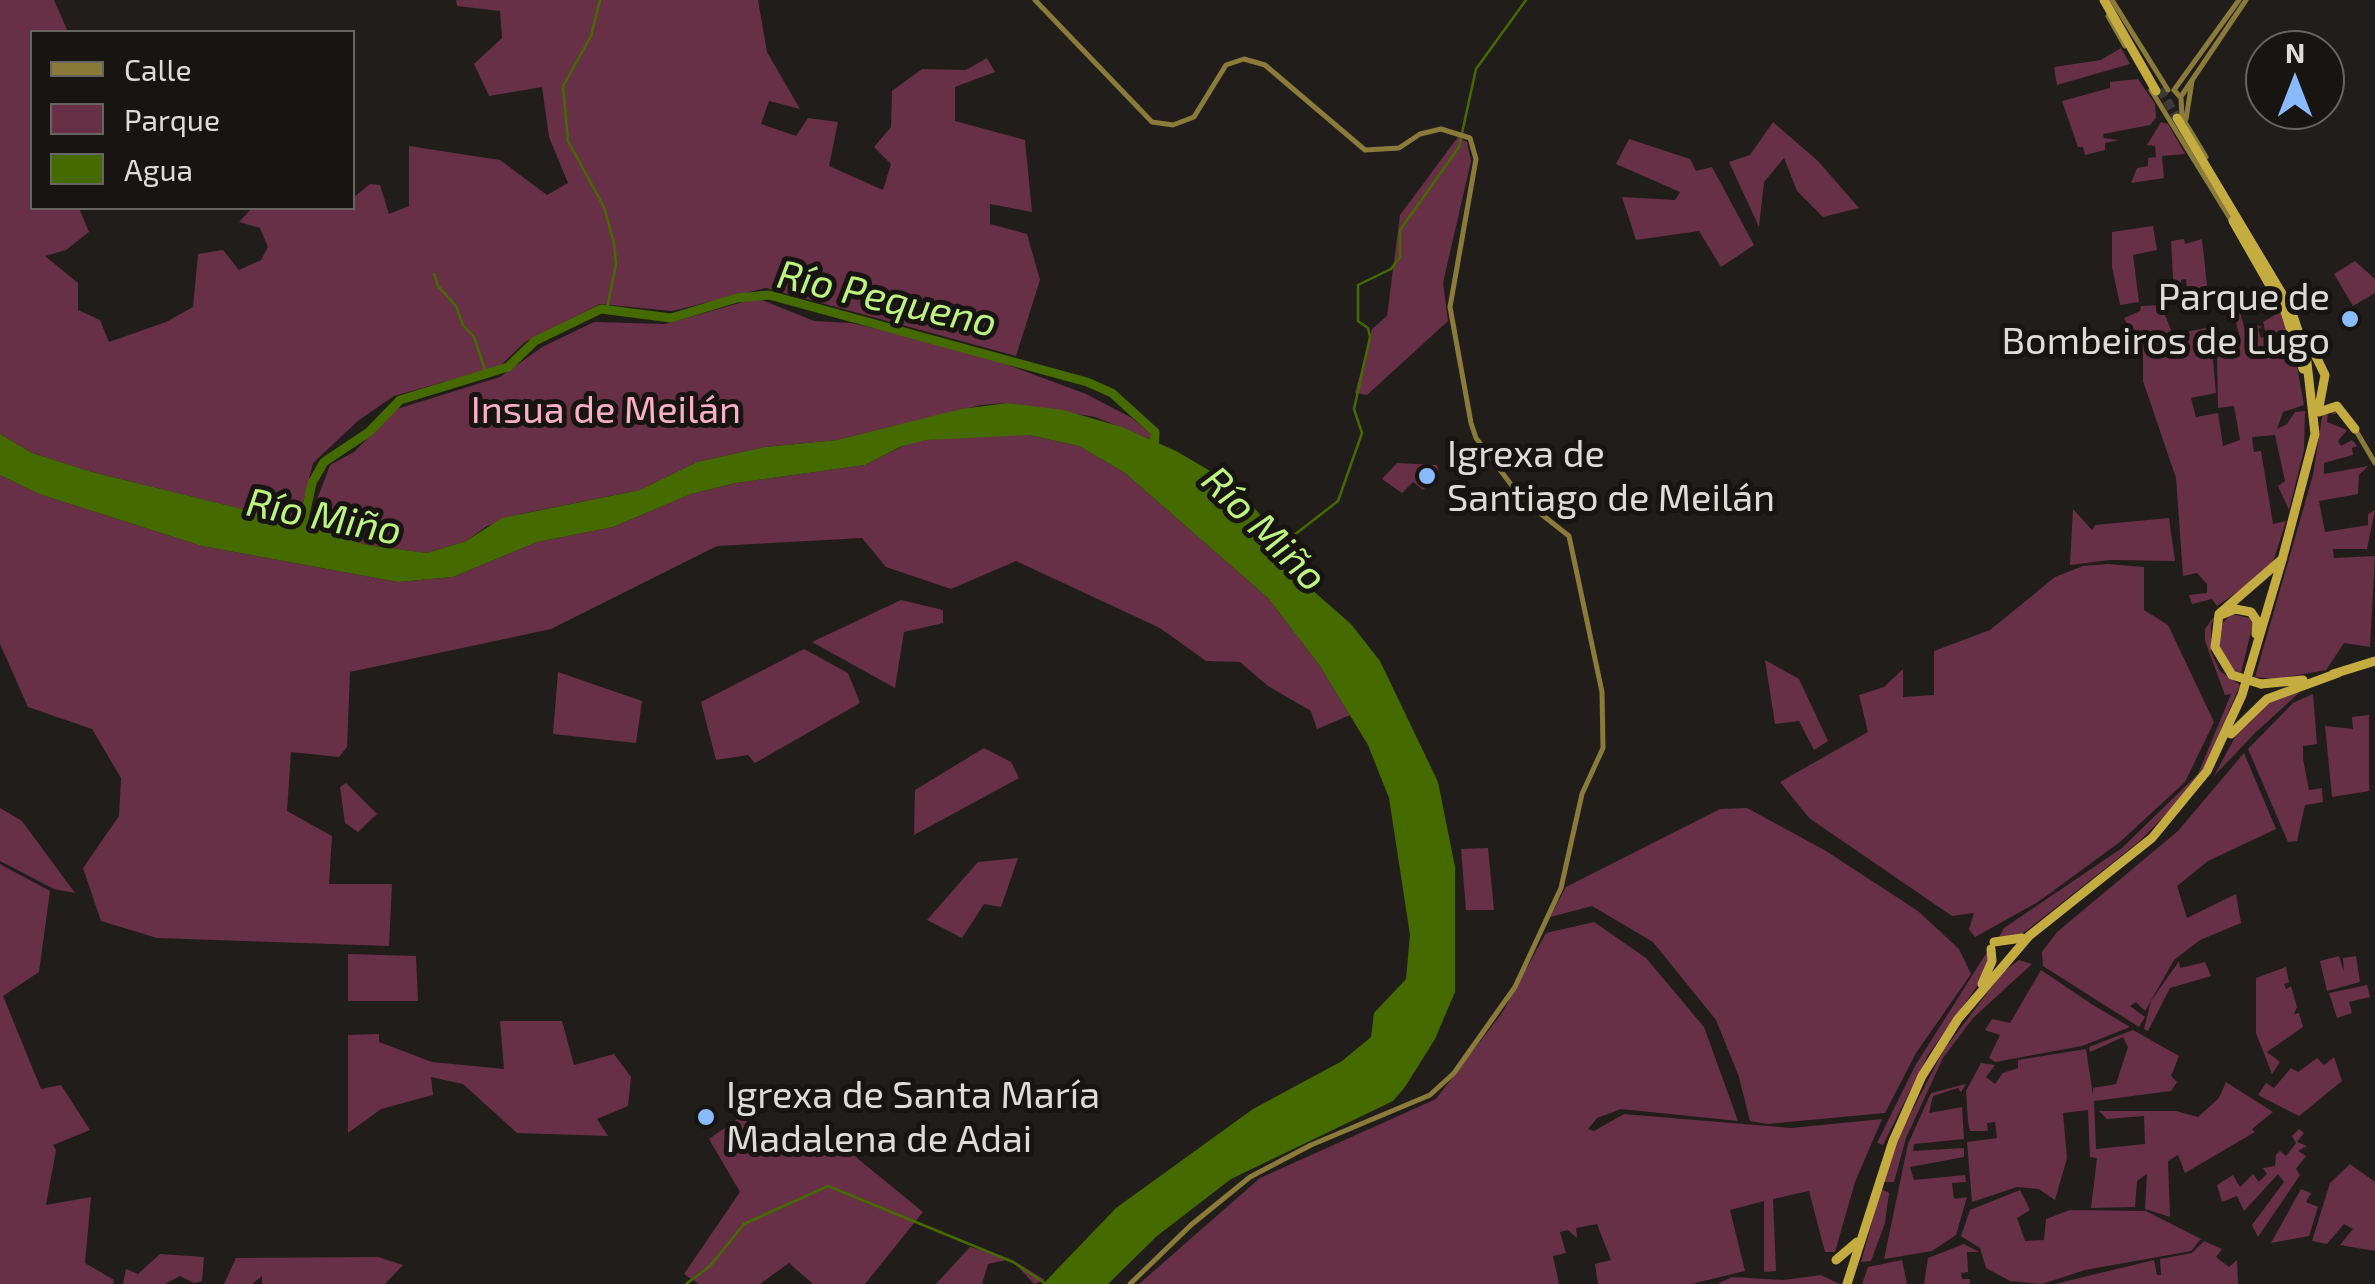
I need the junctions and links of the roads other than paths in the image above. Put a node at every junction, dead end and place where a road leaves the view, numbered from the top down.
1 (1035, 0) edge
2 (2106, 0) edge
3 (2243, 0) edge
4 (2194, 74) junction
5 (2163, 92) junction
6 (2181, 98) junction
7 (2176, 116) junction
8 (2242, 231) junction
9 (2293, 314) junction
10 (2319, 412) junction
11 (2355, 429) joint
12 (2315, 434) junction
13 (2309, 462) junction
14 (2375, 464) edge
15 (2282, 560) junction
16 (2216, 624) junction
17 (2373, 662) edge
18 (2249, 672) junction
19 (2338, 673) junction
20 (2222, 746) junction
21 (2041, 925) junction
22 (1981, 990) junction
23 (1861, 1236) junction
24 (1849, 1280) edge
25 (1130, 1284) edge

1 - 25 street
2 - 5 highway
3 - 4 street
3 - 5 street
4 - 6 street
4 - 7 street
5 - 6 street
5 - 7 street
6 - 7 street
7 - 8 highway
8 - 9 highway
8 - 13 highway
9 - 10 highway
9 - 12 highway
10 - 11 highway
10 - 12 highway
11 - 14 street
12 - 13 highway
13 - 15 highway
15 - 16 highway
15 - 18 highway
16 - 18 highway
16 - 19 highway, bridge
17 - 19 highway
18 - 20 highway
19 - 20 highway
20 - 21 highway
21 - 22 highway
21 - 22 highway
22 - 23 highway
23 - 24 highway
23 - 24 highway

